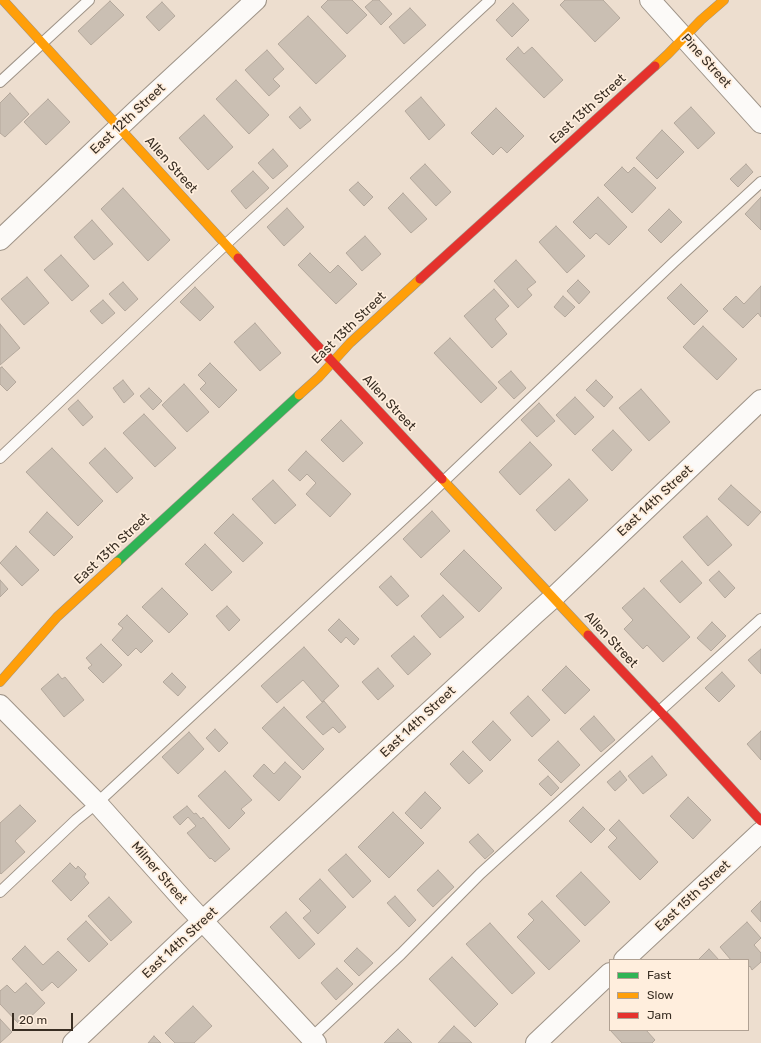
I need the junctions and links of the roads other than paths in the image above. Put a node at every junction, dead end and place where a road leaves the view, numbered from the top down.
1 (3, 0) edge
2 (89, 0) edge
3 (256, 0) edge
4 (490, 0) edge
5 (650, 0) edge
6 (724, 0) edge
7 (684, 37) junction
8 (43, 43) junction
9 (0, 82) edge
10 (761, 123) edge
11 (119, 127) junction
12 (761, 182) edge
13 (0, 240) edge
14 (226, 245) junction
15 (333, 362) junction
16 (761, 400) edge
17 (0, 458) edge
18 (444, 482) junction
19 (554, 597) junction
20 (761, 619) edge
21 (0, 682) edge
22 (0, 705) edge
23 (659, 710) junction
24 (97, 802) junction
25 (761, 821) edge
26 (761, 832) edge
27 (0, 892) edge
28 (203, 922) junction
29 (625, 959) edge
30 (609, 975) edge
31 (311, 1041) edge
32 (74, 1043) edge
33 (536, 1043) edge

1 - 8 street, Allen Street
2 - 8 lane
3 - 11 street, East 12th Street
4 - 14 lane
5 - 7 street, Pine Street
6 - 7 street, East 13th Street
7 - 10 street, Pine Street
7 - 15 street, East 13th Street
8 - 9 lane
8 - 11 street, Allen Street
11 - 13 street, East 12th Street
11 - 14 street, Allen Street
12 - 18 lane
14 - 15 street, Allen Street
14 - 17 lane
15 - 18 street, Allen Street
15 - 21 street, East 13th Street
16 - 19 street, East 14th Street
18 - 19 street, Allen Street
18 - 24 lane
19 - 23 street, Allen Street
19 - 28 street, East 14th Street
20 - 23 lane
22 - 24 street, Milner Street
23 - 25 street, Allen Street
23 - 31 lane
24 - 27 lane
24 - 28 street, Milner Street
26 - 29 street, East 15th Street
28 - 31 street, Milner Street
28 - 32 street, East 14th Street
30 - 33 street

